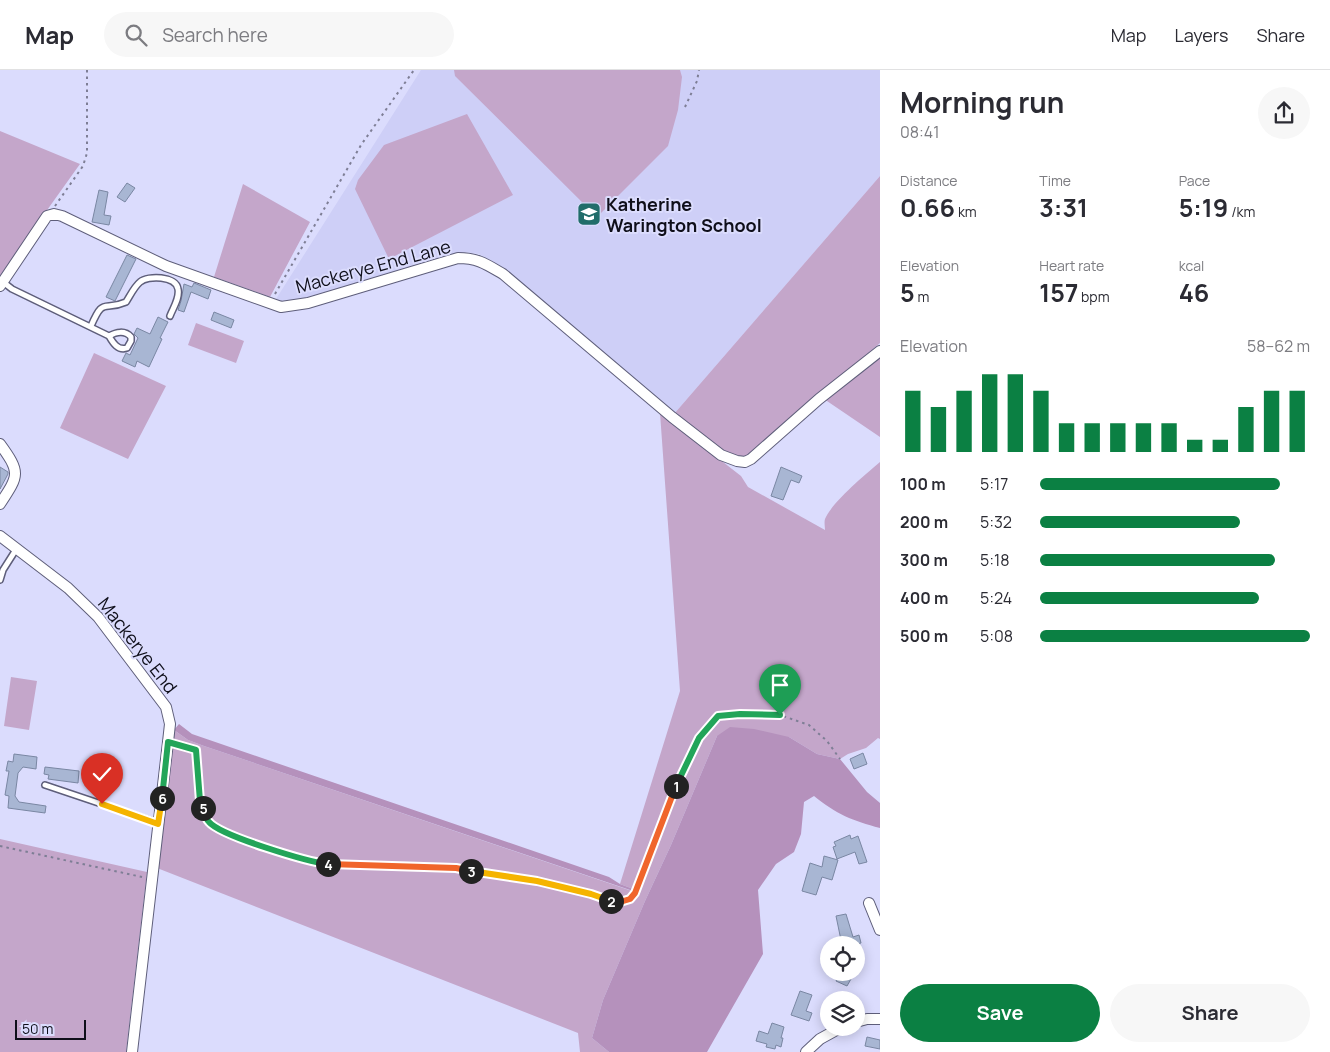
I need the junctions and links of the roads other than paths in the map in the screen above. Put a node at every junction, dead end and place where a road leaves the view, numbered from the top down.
1 (1, 284) edge
2 (170, 316) dead end
3 (91, 326) junction
4 (109, 336) dead end
5 (880, 350) edge
6 (0, 444) edge
7 (0, 504) edge
8 (0, 536) edge
9 (17, 548) junction
10 (0, 580) edge
11 (45, 785) dead end
12 (158, 824) junction
13 (869, 902) dead end
14 (880, 930) edge
15 (880, 1019) edge
16 (865, 1020) edge
17 (825, 1036) edge
18 (132, 1052) edge
19 (806, 1052) edge

1 - 3 lane
1 - 5 street, Mackerye End Lane
2 - 3 lane
3 - 4 lane
6 - 7 street
8 - 9 street, Mackerye End
9 - 10 lane
9 - 12 street, Mackerye End
11 - 12 lane
12 - 18 street, Mackerye End
13 - 14 street
15 - 16 street
17 - 19 street

